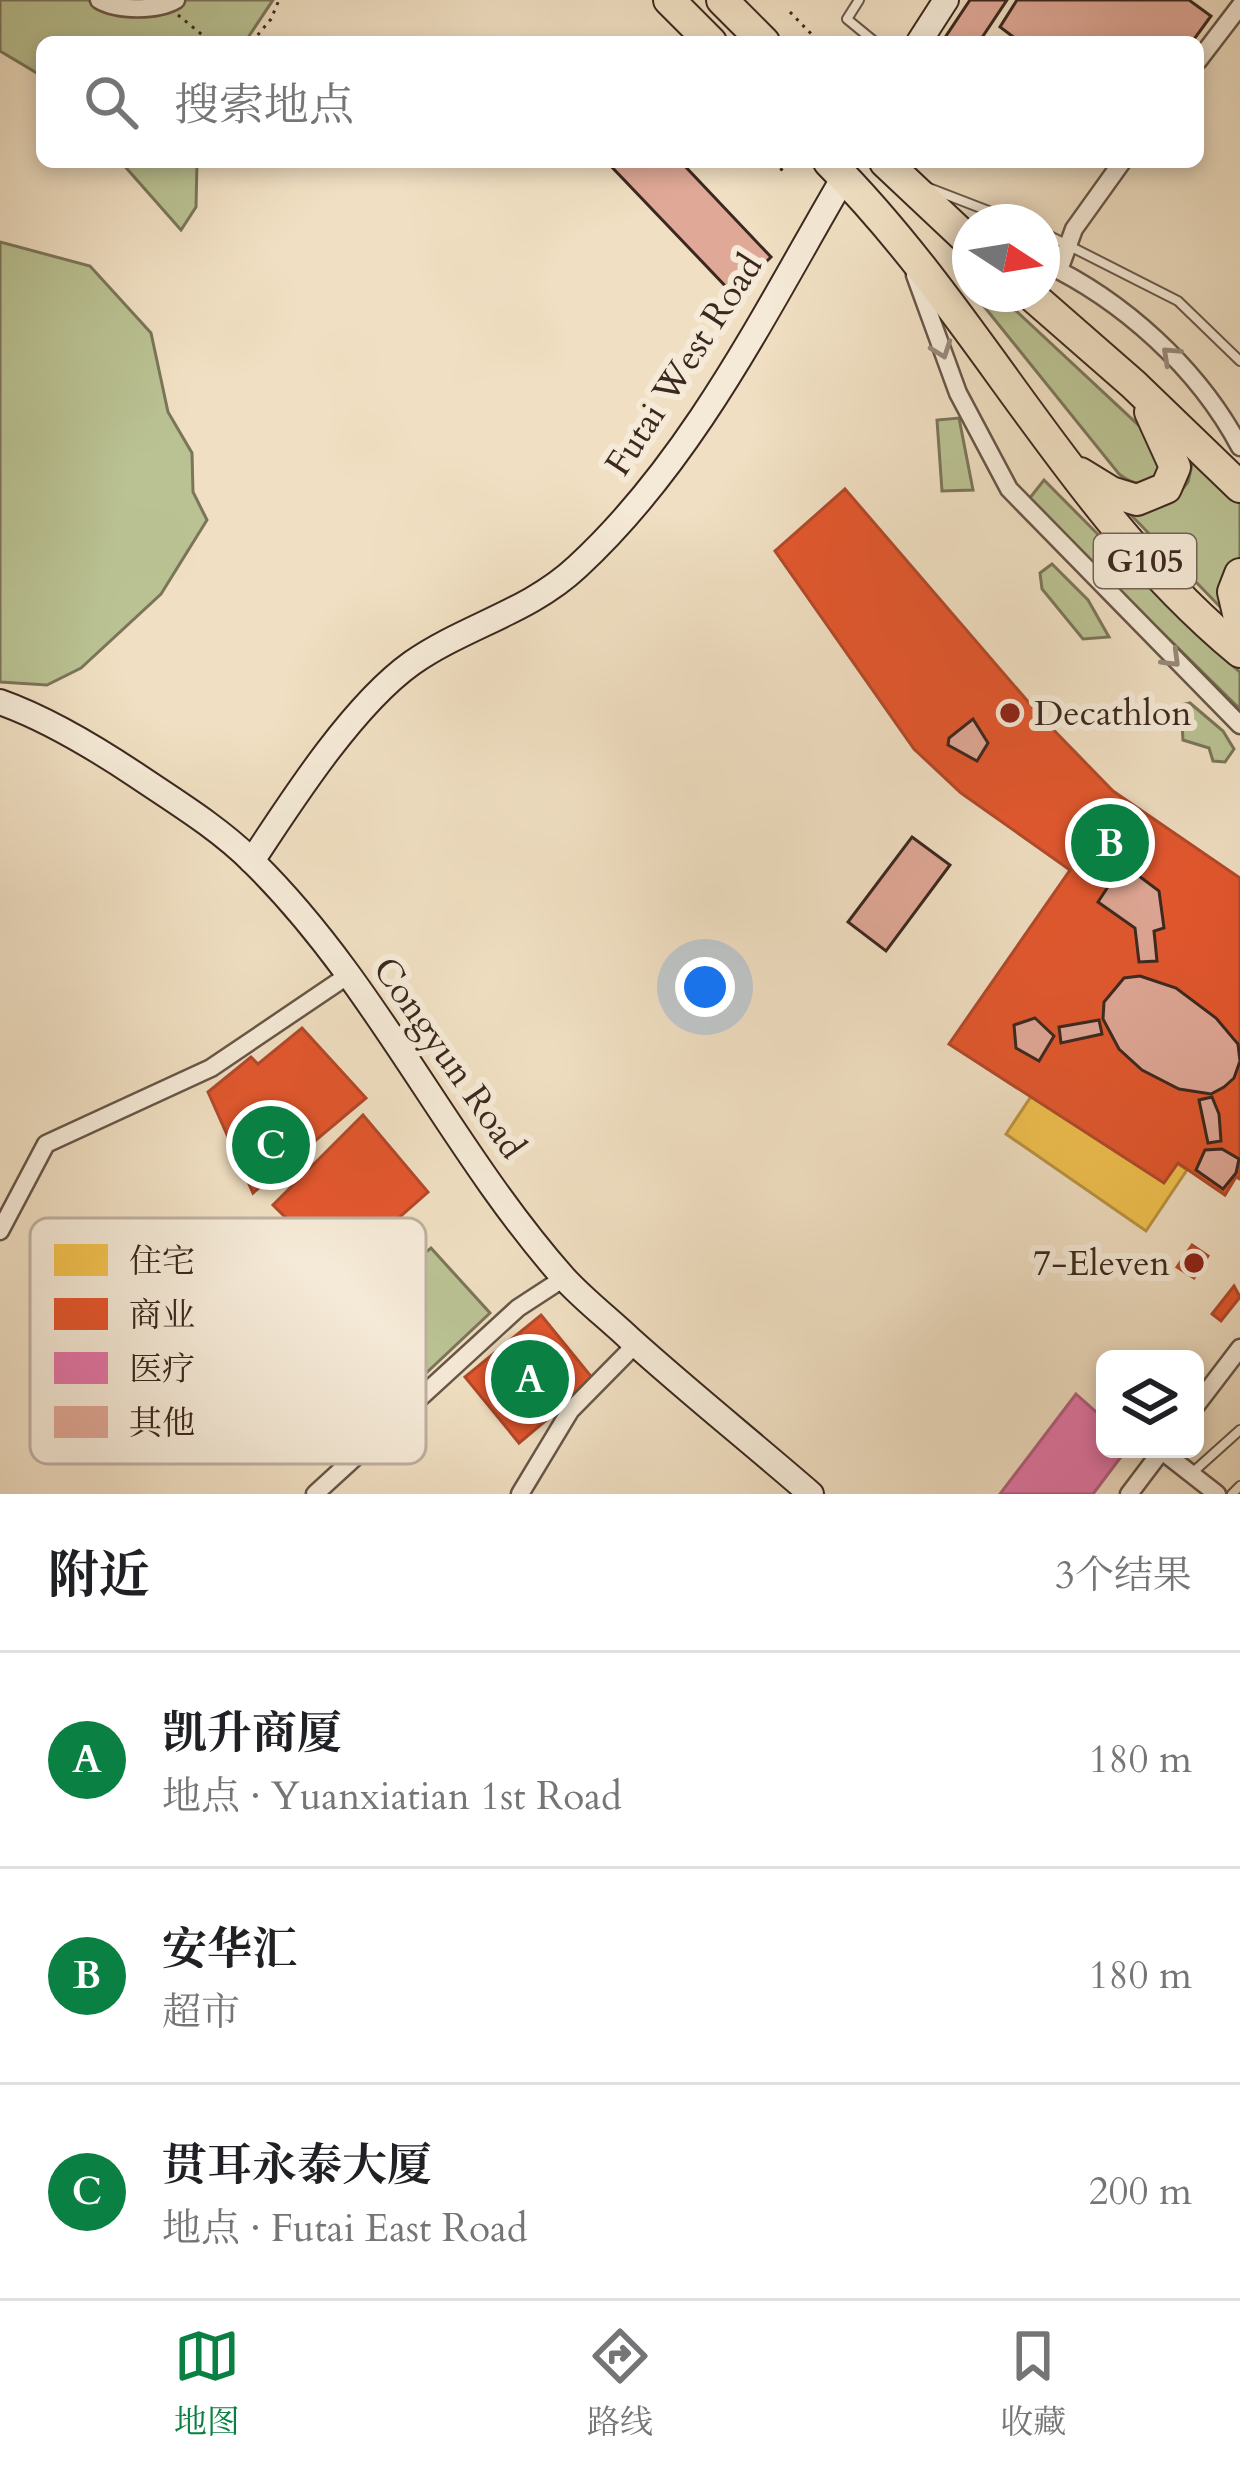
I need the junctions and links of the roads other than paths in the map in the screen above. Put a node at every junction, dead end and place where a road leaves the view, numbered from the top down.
1 (99, 0) edge
2 (669, 0) edge
3 (722, 0) edge
4 (860, 0) edge
5 (946, 0) edge
6 (172, 3) edge
7 (1235, 5) edge
8 (705, 36) edge
9 (758, 36) edge
10 (868, 36) edge
11 (923, 36) edge
12 (1204, 52) edge
13 (1118, 168) edge
14 (837, 170) edge
15 (894, 170) edge
16 (974, 204) edge
17 (952, 223) edge
18 (902, 240) junction
19 (1060, 240) edge
20 (1067, 243) junction
21 (1060, 252) edge
22 (1060, 273) edge
23 (1051, 312) edge
24 (1240, 361) edge
25 (1133, 384) junction
26 (1240, 447) edge
27 (1060, 459) junction
28 (1240, 487) edge
29 (1240, 574) edge
30 (1240, 622) edge
31 (1240, 652) edge
32 (0, 702) edge
33 (1240, 725) edge
34 (252, 861) junction
35 (347, 976) junction
36 (0, 1231) edge
37 (564, 1278) junction
38 (636, 1344) junction
39 (1240, 1348) edge
40 (426, 1392) edge
41 (1204, 1395) edge
42 (1240, 1430) edge
43 (1157, 1458) edge
44 (1172, 1458) edge
45 (348, 1464) edge
46 (1191, 1474) junction
47 (1240, 1486) edge
48 (315, 1494) edge
49 (520, 1494) edge
50 (811, 1494) edge
51 (1130, 1494) edge
52 (1217, 1494) edge
53 (1232, 1494) edge

1 - 6 street
2 - 8 highway
3 - 9 highway
4 - 10 lane
5 - 11 street
7 - 12 street
13 - 20 street
14 - 18 highway, G105
14 - 34 street, Futai West Road
15 - 16 lane
15 - 17 highway
18 - 27 highway, G105
18 -> 33 street
19 - 20 lane
20 - 21 street
20 - 24 lane
26 -> 22 street
23 - 25 highway
25 - 27 highway
25 - 28 highway
27 - 31 highway, G105
29 - 30 highway
32 - 34 street, Congyun Road
34 - 35 street, Congyun Road
35 - 36 street
35 - 37 street, Congyun Road
37 - 38 street, Congyun Road
37 - 40 street
38 - 49 street
38 - 50 street, Congyun Road
39 - 41 street
42 - 46 lane
43 - 51 street
44 - 46 street
45 - 48 street
46 - 52 street
47 - 53 lane

